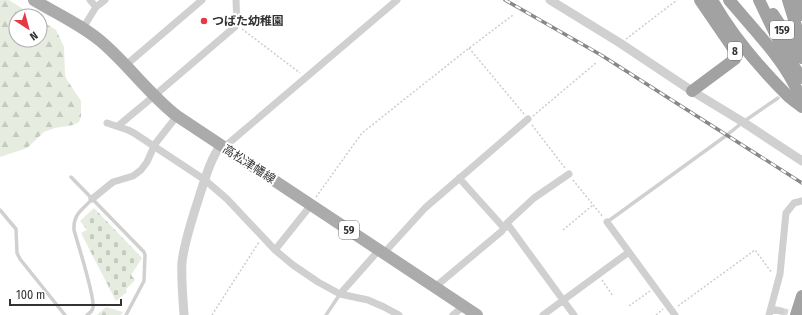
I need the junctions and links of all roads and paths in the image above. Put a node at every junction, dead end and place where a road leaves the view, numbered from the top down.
1 (34, 0) edge
2 (90, 0) edge
3 (105, 0) edge
4 (202, 0) edge
5 (236, 0) edge
6 (397, 0) edge
7 (550, 0) edge
8 (677, 0) edge
9 (700, 0) edge
10 (712, 0) edge
11 (729, 0) edge
12 (759, 0) edge
13 (765, 0) edge
14 (788, 0) edge
15 (797, 0) edge
16 (96, 8) junction
17 (513, 15) dead end
18 (802, 15) edge
19 (236, 25) junction
20 (83, 28) junction
21 (620, 43) junction
22 (802, 45) edge
23 (469, 48) junction
24 (802, 58) edge
25 (597, 62) dead end
26 (126, 65) junction
27 (306, 77) junction
28 (802, 78) edge
29 (692, 91) junction
30 (154, 96) junction
31 (783, 97) junction
32 (802, 102) edge
33 (802, 107) edge
34 (177, 116) junction
35 (802, 117) edge
36 (528, 119) junction
37 (743, 122) junction
38 (107, 123) dead end
39 (118, 126) junction
40 (154, 146) junction
41 (223, 147) junction
42 (802, 161) edge
43 (569, 174) junction
44 (72, 177) dead end
45 (459, 178) junction
46 (205, 180) junction
47 (92, 199) junction
48 (802, 201) edge
49 (310, 205) junction
50 (593, 205) junction
51 (0, 210) edge
52 (607, 222) junction
53 (504, 228) junction
54 (563, 230) dead end
55 (262, 237) junction
56 (275, 250) junction
57 (382, 252) junction
58 (629, 252) junction
59 (598, 275) junction
60 (778, 281) junction
61 (435, 287) junction
62 (654, 287) junction
63 (340, 294) junction
64 (613, 296) dead end
65 (802, 296) edge
66 (563, 301) junction
67 (464, 306) junction
68 (629, 306) dead end
69 (781, 311) dead end
70 (770, 312) edge
71 (673, 313) edge
72 (65, 315) edge
73 (87, 315) edge
74 (126, 315) edge
75 (184, 315) edge
76 (212, 315) edge
77 (326, 315) edge
78 (399, 315) edge
79 (453, 315) edge
80 (477, 315) edge
81 (542, 315) edge
82 (574, 315) edge
83 (796, 315) edge

1 - 20 main road, 高松津幡線 / 59
2 - 16 street
3 - 16 street
4 - 26 street
5 - 19 street
6 - 27 street
7 - 21 street
8 - 21 path
9 - 29 highway, 8
10 - 31 highway
11 - 32 highway, bridge
12 - 28 highway
13 - 24 highway, 159
14 - 22 highway
15 - 18 highway
16 - 20 street
17 - 23 path
19 - 27 path
19 - 30 street
20 - 26 main road, 高松津幡線 / 59
21 - 29 street
23 - 36 path
23 - 49 path
25 - 36 path
26 - 30 main road, 高松津幡線 / 59
27 - 41 street
29 - 37 street
30 - 34 main road, 高松津幡線 / 59
30 - 39 street
31 - 33 highway
31 - 35 highway
31 - 37 lane
34 - 40 street
34 - 41 main road, 高松津幡線 / 59
36 - 43 path
36 - 45 street
37 - 42 street
37 - 52 lane
38 - 39 street
39 - 40 street
40 - 46 street
40 - 47 street
41 - 46 street
41 - 49 main road, 高松津幡線 / 59
43 - 50 path
43 - 53 street
44 - 47 lane
45 - 53 street
45 - 57 street
46 - 55 street
46 - 75 street
47 - 73 lane
47 - 74 lane
48 - 60 street
49 - 56 street
49 - 57 main road, 高松津幡線 / 59
50 - 52 path
50 - 54 path
51 - 72 lane
52 - 58 street
53 - 61 street
53 - 66 street
55 - 56 street
55 - 76 path
56 - 63 street
57 - 61 main road, 高松津幡線 / 59
57 - 63 street
58 - 59 street
58 - 62 street
59 - 64 path
59 - 66 street
60 - 70 street
60 - 71 path
61 - 67 main road, 高松津幡線 / 59
62 - 68 path
62 - 71 street
63 - 77 lane
63 - 78 street
65 - 83 highway
66 - 81 street
66 - 82 street
67 - 79 street
67 - 80 main road, 高松津幡線 / 59
69 - 70 street

